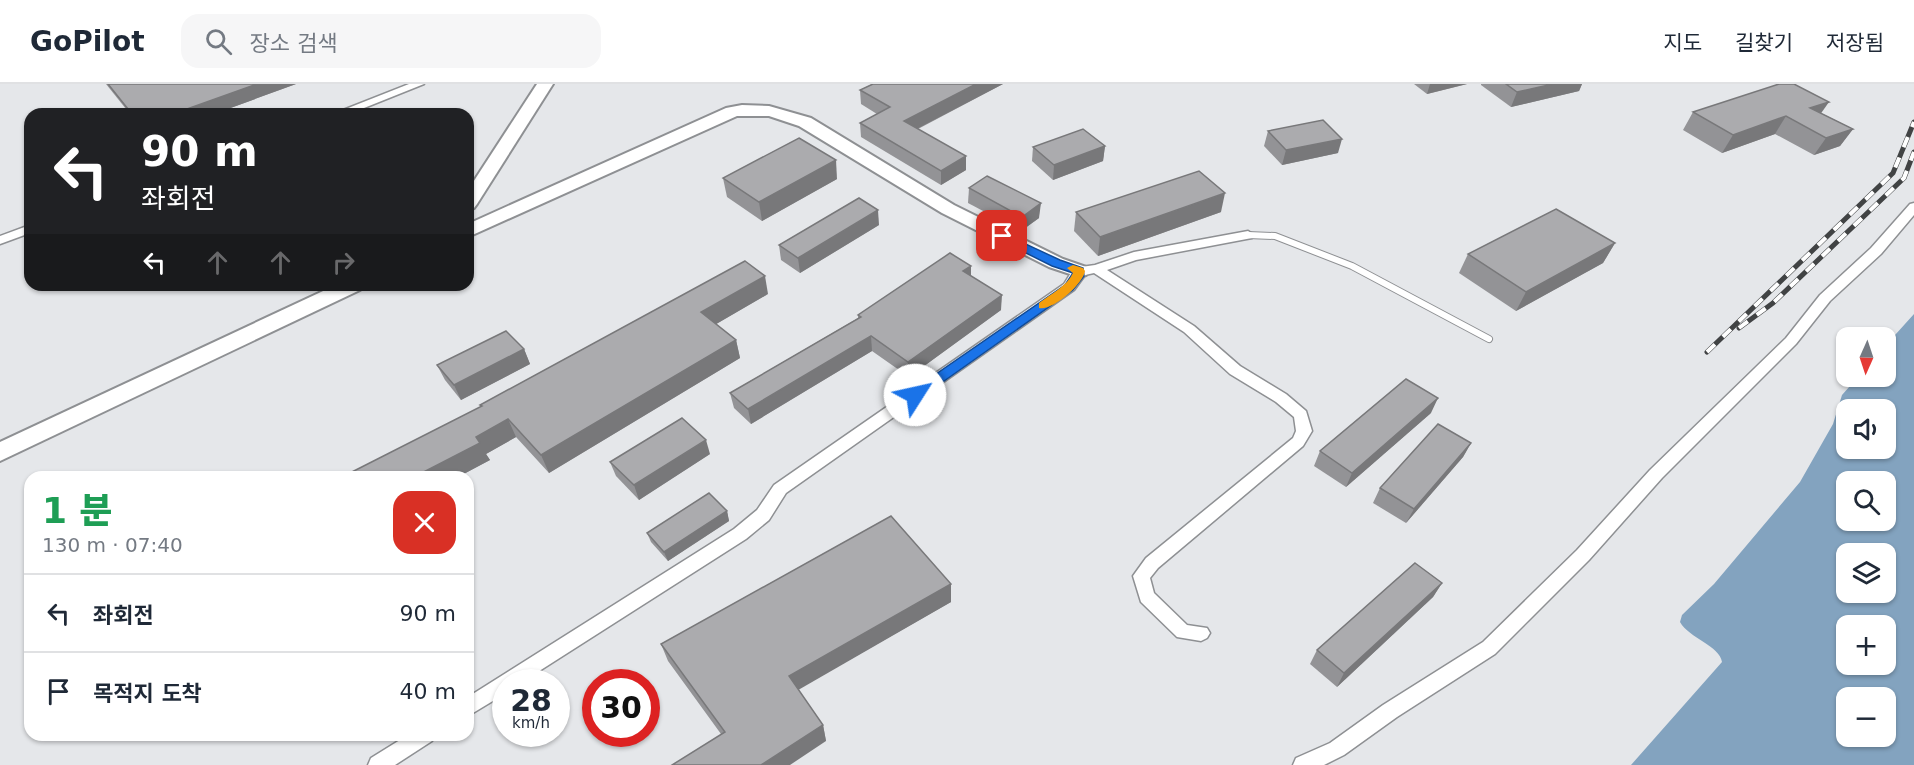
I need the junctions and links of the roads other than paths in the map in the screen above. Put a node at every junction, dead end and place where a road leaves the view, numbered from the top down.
1 (419, 84) edge
2 (545, 84) edge
3 (355, 108) edge
4 (474, 195) edge
5 (1914, 207) edge
6 (474, 228) edge
7 (24, 231) edge
8 (1248, 235) joint
9 (0, 240) edge
10 (1088, 270) junction
11 (340, 291) edge
12 (1489, 339) dead end
13 (0, 452) edge
14 (1202, 633) dead end
15 (528, 669) edge
16 (492, 692) edge
17 (474, 704) edge
18 (416, 741) edge
19 (378, 765) edge
20 (1303, 765) edge

1 - 3 street
2 - 4 street
5 - 20 street
6 - 10 street
7 - 9 street
8 - 10 street
8 - 12 lane
10 - 14 street
10 - 15 street
11 - 13 street
16 - 17 street
18 - 19 street

